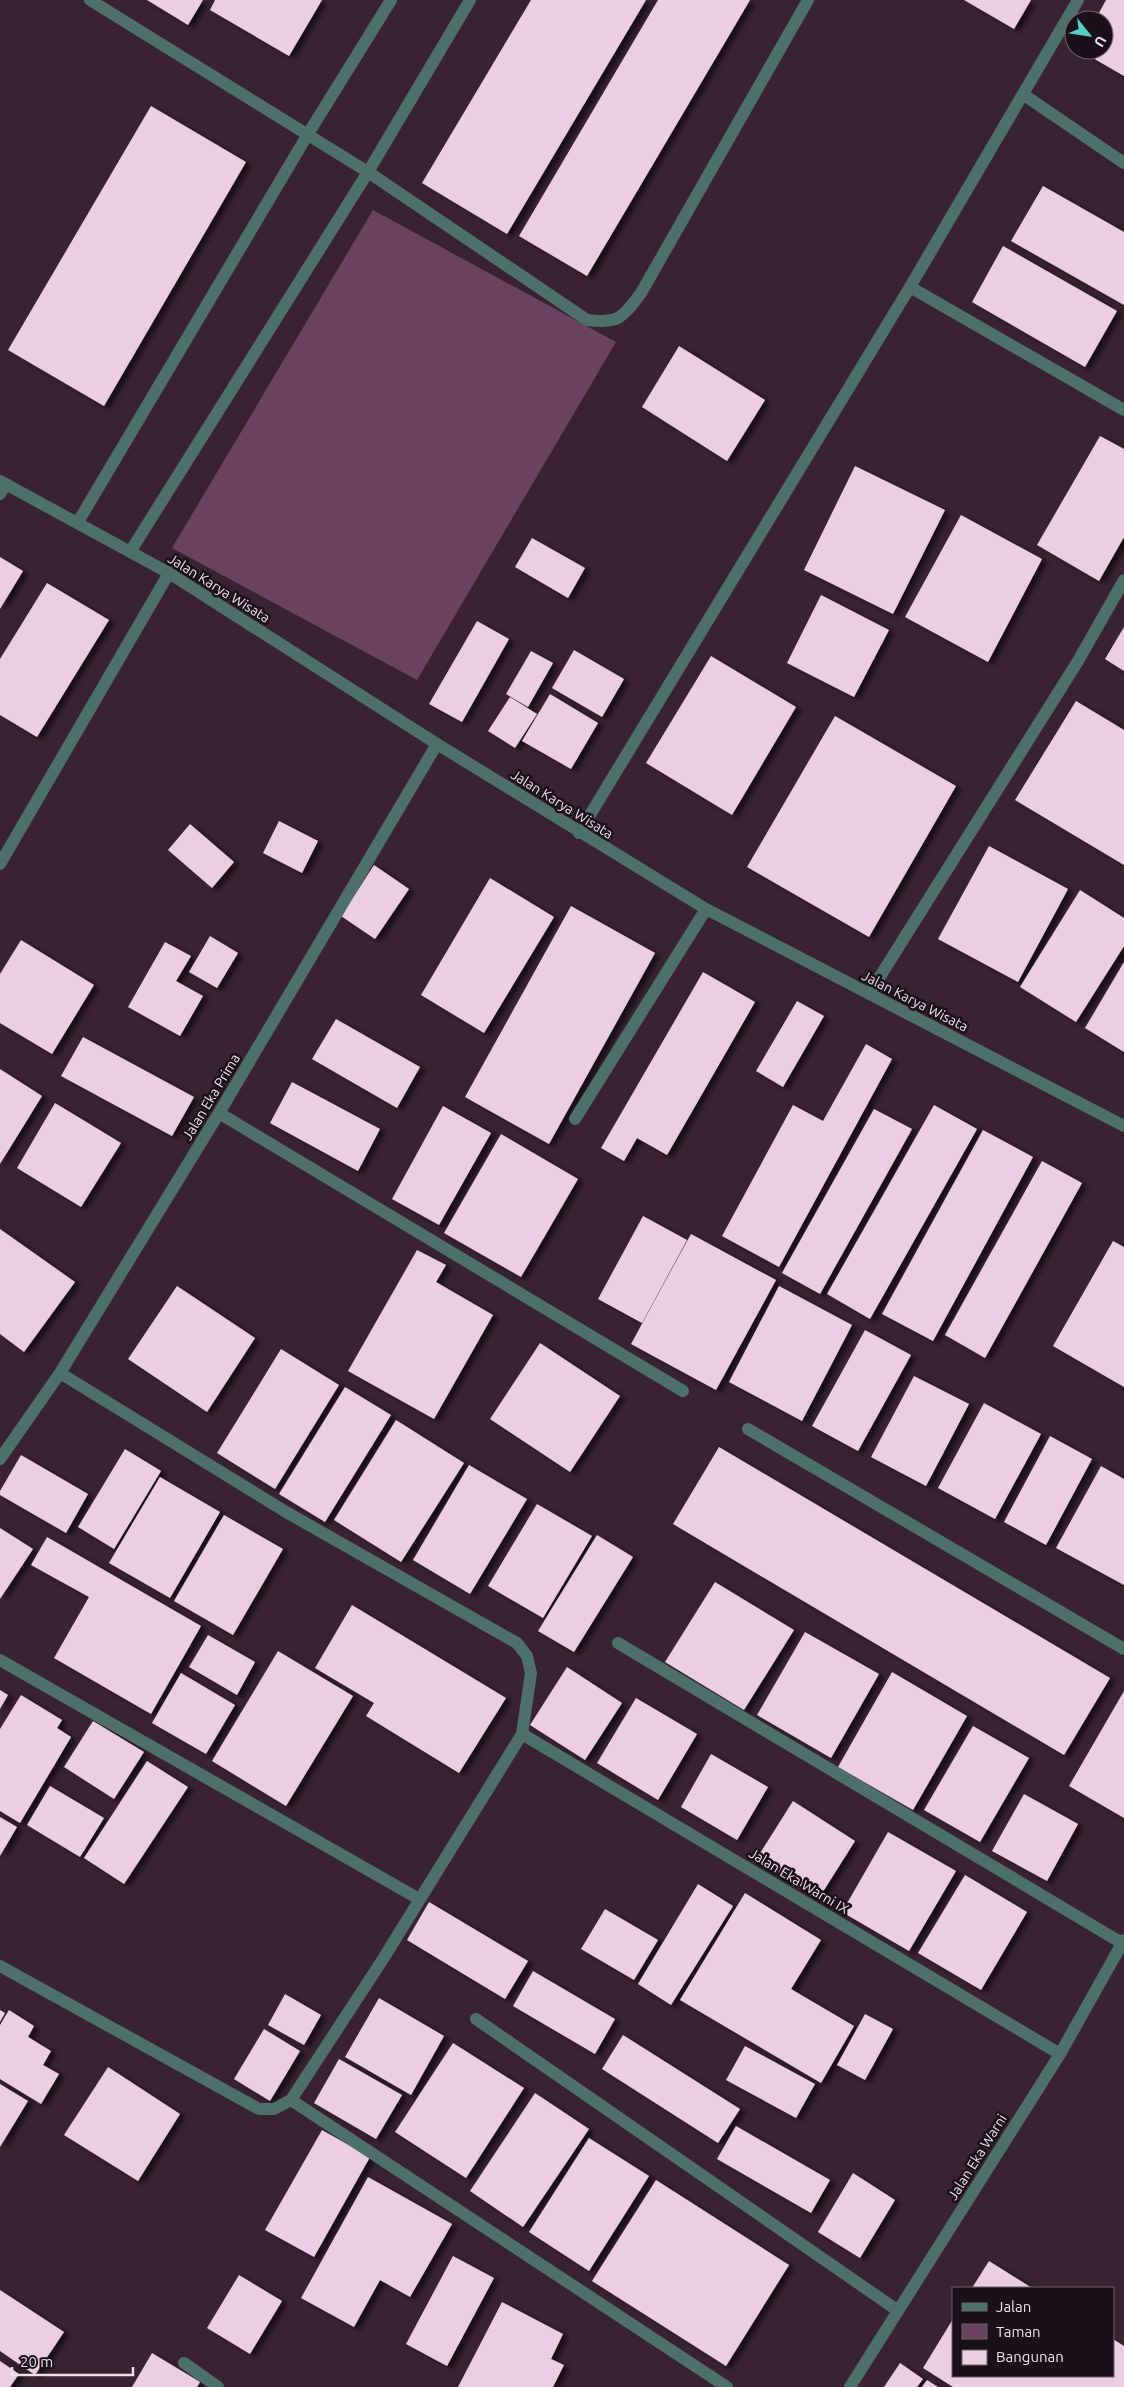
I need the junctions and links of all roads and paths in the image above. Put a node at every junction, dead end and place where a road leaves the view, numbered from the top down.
1 (90, 0) edge
2 (391, 0) edge
3 (470, 0) edge
4 (808, 0) edge
5 (1078, 0) edge
6 (1024, 95) junction
7 (308, 134) junction
8 (1124, 163) edge
9 (368, 172) junction
10 (910, 287) junction
11 (1124, 410) edge
12 (2, 486) edge
13 (78, 522) junction
14 (130, 552) junction
15 (169, 573) junction
16 (1124, 580) edge
17 (437, 744) junction
18 (579, 833) junction
19 (0, 864) edge
20 (706, 909) junction
21 (869, 994) junction
22 (219, 1113) junction
23 (575, 1119) dead end
24 (1124, 1126) edge
25 (60, 1373) junction
26 (683, 1391) dead end
27 (748, 1429) dead end
28 (0, 1459) edge
29 (618, 1643) dead end
30 (1124, 1649) edge
31 (0, 1660) edge
32 (522, 1734) junction
33 (419, 1899) junction
34 (1123, 1941) edge
35 (0, 1966) edge
36 (476, 2019) dead end
37 (1060, 2054) junction
38 (291, 2100) junction
39 (897, 2310) junction
40 (184, 2363) dead end
41 (218, 2387) edge
42 (727, 2387) edge
43 (850, 2387) edge

1 - 7 street
2 - 7 street
3 - 9 street
4 - 9 street
5 - 6 street
6 - 8 street
6 - 10 street
7 - 9 street
7 - 13 street
9 - 14 street
10 - 11 street
10 - 18 street
12 - 13 street, Jalan Karya Wisata
13 - 14 street, Jalan Karya Wisata
14 - 15 street, Jalan Karya Wisata
15 - 17 street, Jalan Karya Wisata
15 - 19 street
16 - 21 street
17 - 18 street, Jalan Karya Wisata
17 - 22 street, Jalan Eka Prima
18 - 20 street, Jalan Karya Wisata
20 - 21 street, Jalan Karya Wisata
20 - 23 street
21 - 24 street, Jalan Karya Wisata
22 - 25 street, Jalan Eka Prima
22 - 26 street
25 - 28 street, Jalan Eka Prima
25 - 32 street
27 - 30 street
29 - 34 street
31 - 33 street
32 - 33 street
32 - 37 street, Jalan Eka Warni IX
33 - 38 street
34 - 37 street, Jalan Eka Warni
35 - 38 street
36 - 39 street
37 - 39 street, Jalan Eka Warni
38 - 42 street
39 - 43 street, Jalan Eka Warni
40 - 41 street

